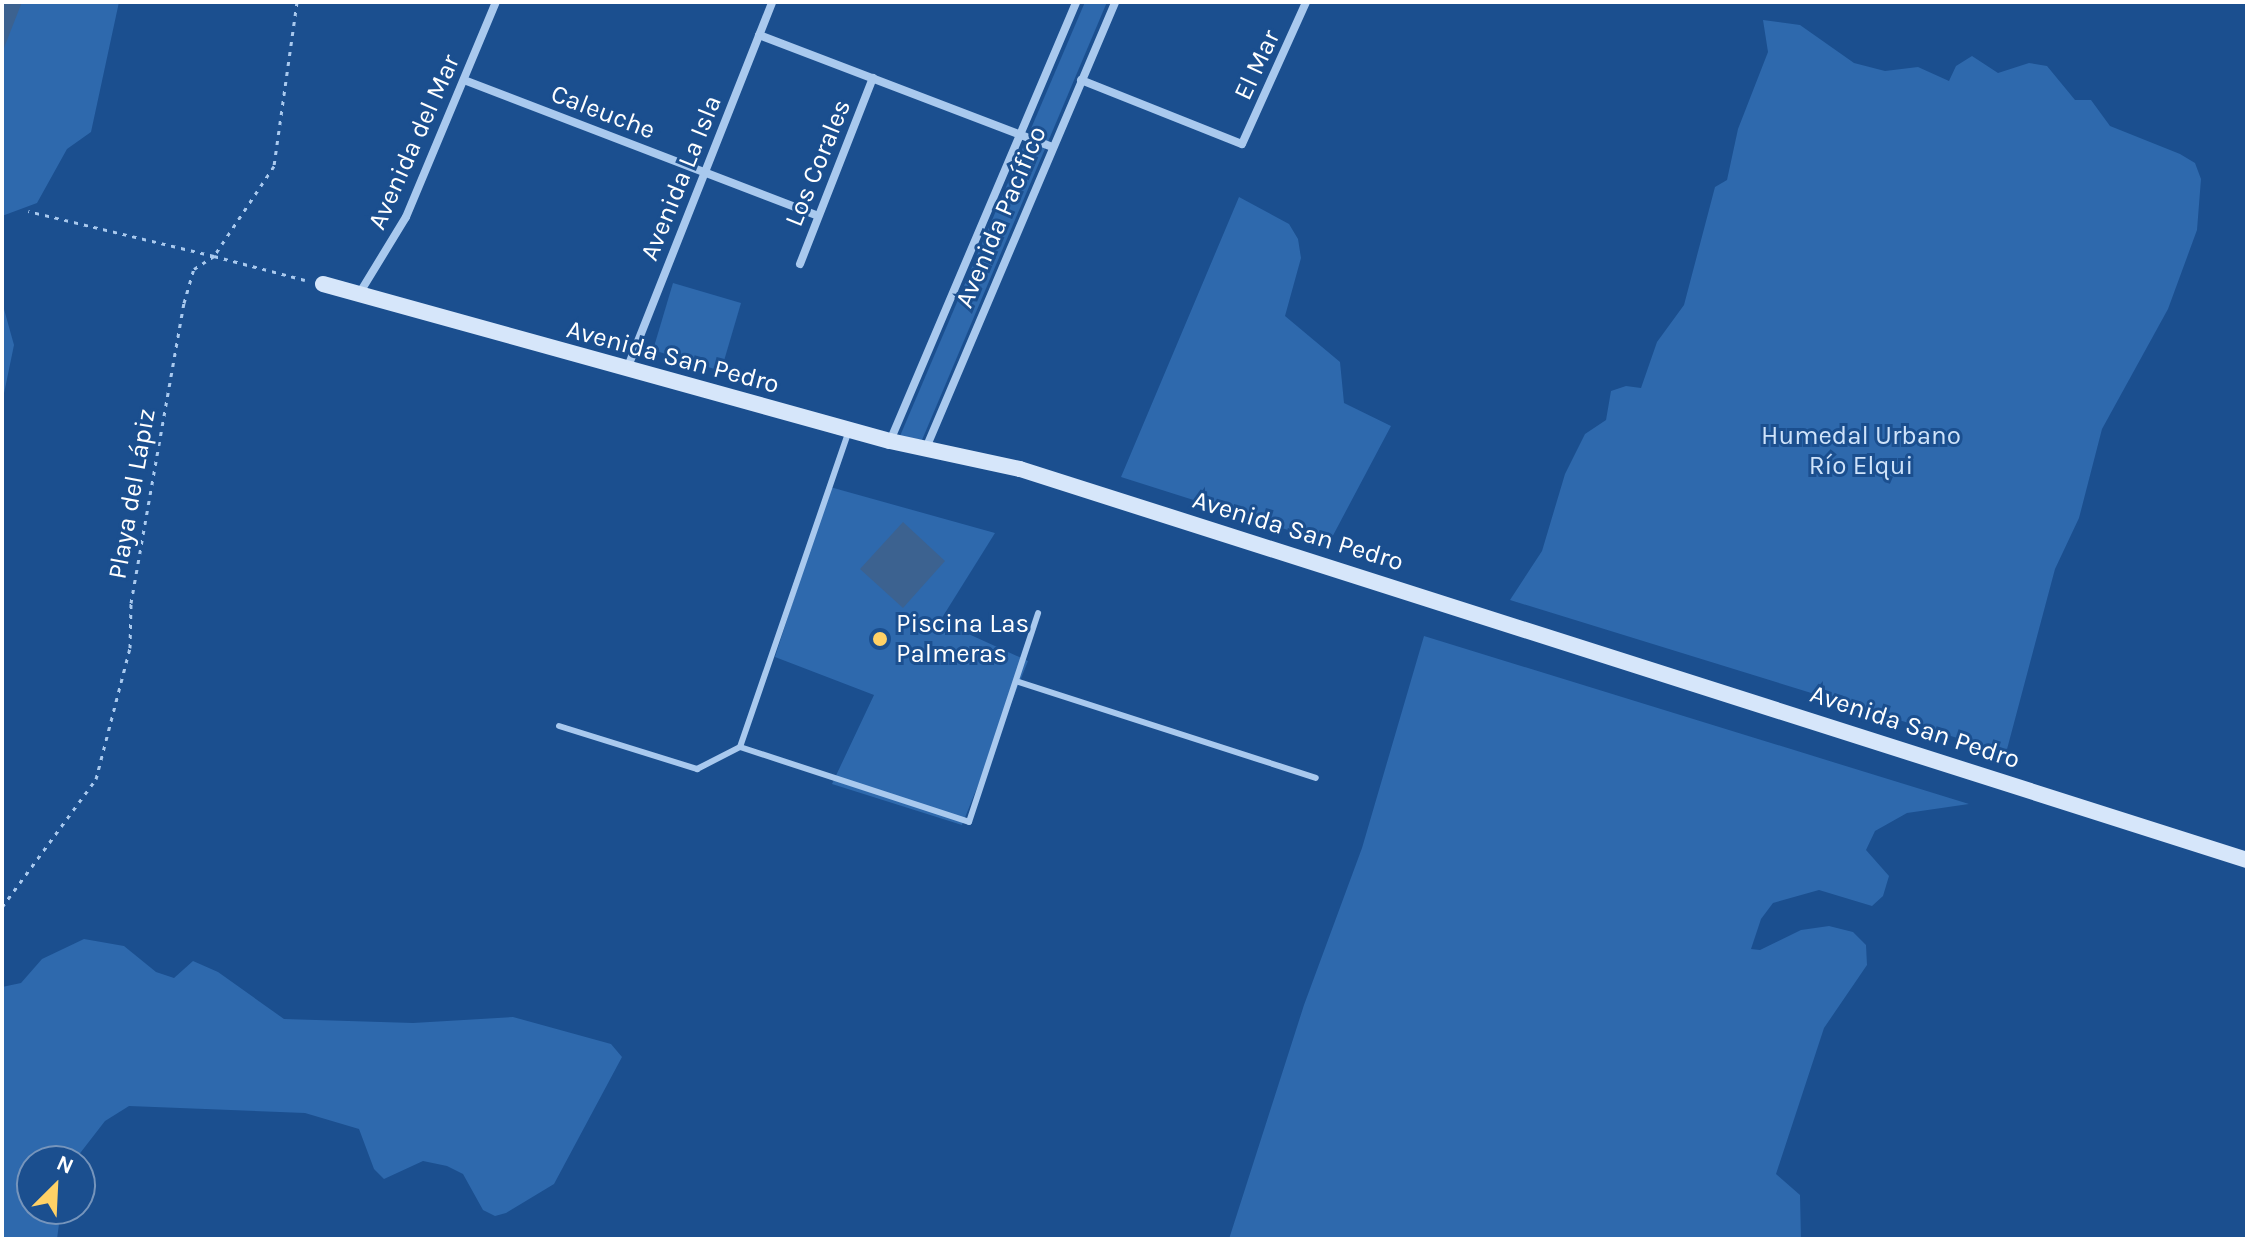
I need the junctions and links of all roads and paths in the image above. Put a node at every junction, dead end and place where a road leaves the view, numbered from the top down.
1 (297, 2) edge
2 (496, 2) edge
3 (772, 2) edge
4 (1076, 2) edge
5 (1115, 2) edge
6 (1306, 2) edge
7 (759, 35) junction
8 (873, 78) junction
9 (464, 80) junction
10 (1081, 80) junction
11 (1020, 134) junction
12 (1052, 147) junction
13 (705, 173) junction
14 (28, 211) dead end
15 (818, 216) junction
16 (214, 256) junction
17 (800, 264) dead end
18 (323, 284) joint
19 (359, 294) junction
20 (627, 370) junction
21 (849, 430) junction
22 (890, 441) junction
23 (926, 448) junction
24 (1038, 613) dead end
25 (1016, 681) junction
26 (559, 726) dead end
27 (740, 747) junction
28 (1316, 778) dead end
29 (2247, 860) edge
30 (2, 907) edge

1 - 16 path, Playa del Lápiz
2 - 9 street, Avenida del Mar
3 - 7 street, Avenida La Isla
4 - 11 street, Avenida Pacífico
5 - 10 street, Avenida Pacífico
6 - 10 street, El Mar
7 - 8 street, Los Corales
7 - 13 street, Avenida La Isla
8 - 11 street, Los Corales
8 - 15 street, Los Corales
9 - 13 street, Caleuche
9 - 19 street, Avenida del Mar
10 - 12 street, Avenida Pacífico
11 - 12 street, Los Corales
11 - 22 street, Avenida Pacífico
12 - 23 street, Avenida Pacífico
13 - 15 street, Caleuche
13 - 20 street, Avenida La Isla
14 - 16 path
15 - 17 street, Los Corales
16 - 18 path
16 - 30 path, Playa del Lápiz
18 - 19 street, Avenida San Pedro
19 - 20 street, Avenida San Pedro
20 - 21 street, Avenida San Pedro
21 - 22 street, Avenida San Pedro
21 - 27 lane
22 - 23 street, Avenida San Pedro
23 - 29 street, Avenida San Pedro
24 - 25 lane
25 - 27 lane
25 - 28 lane
26 - 27 lane

